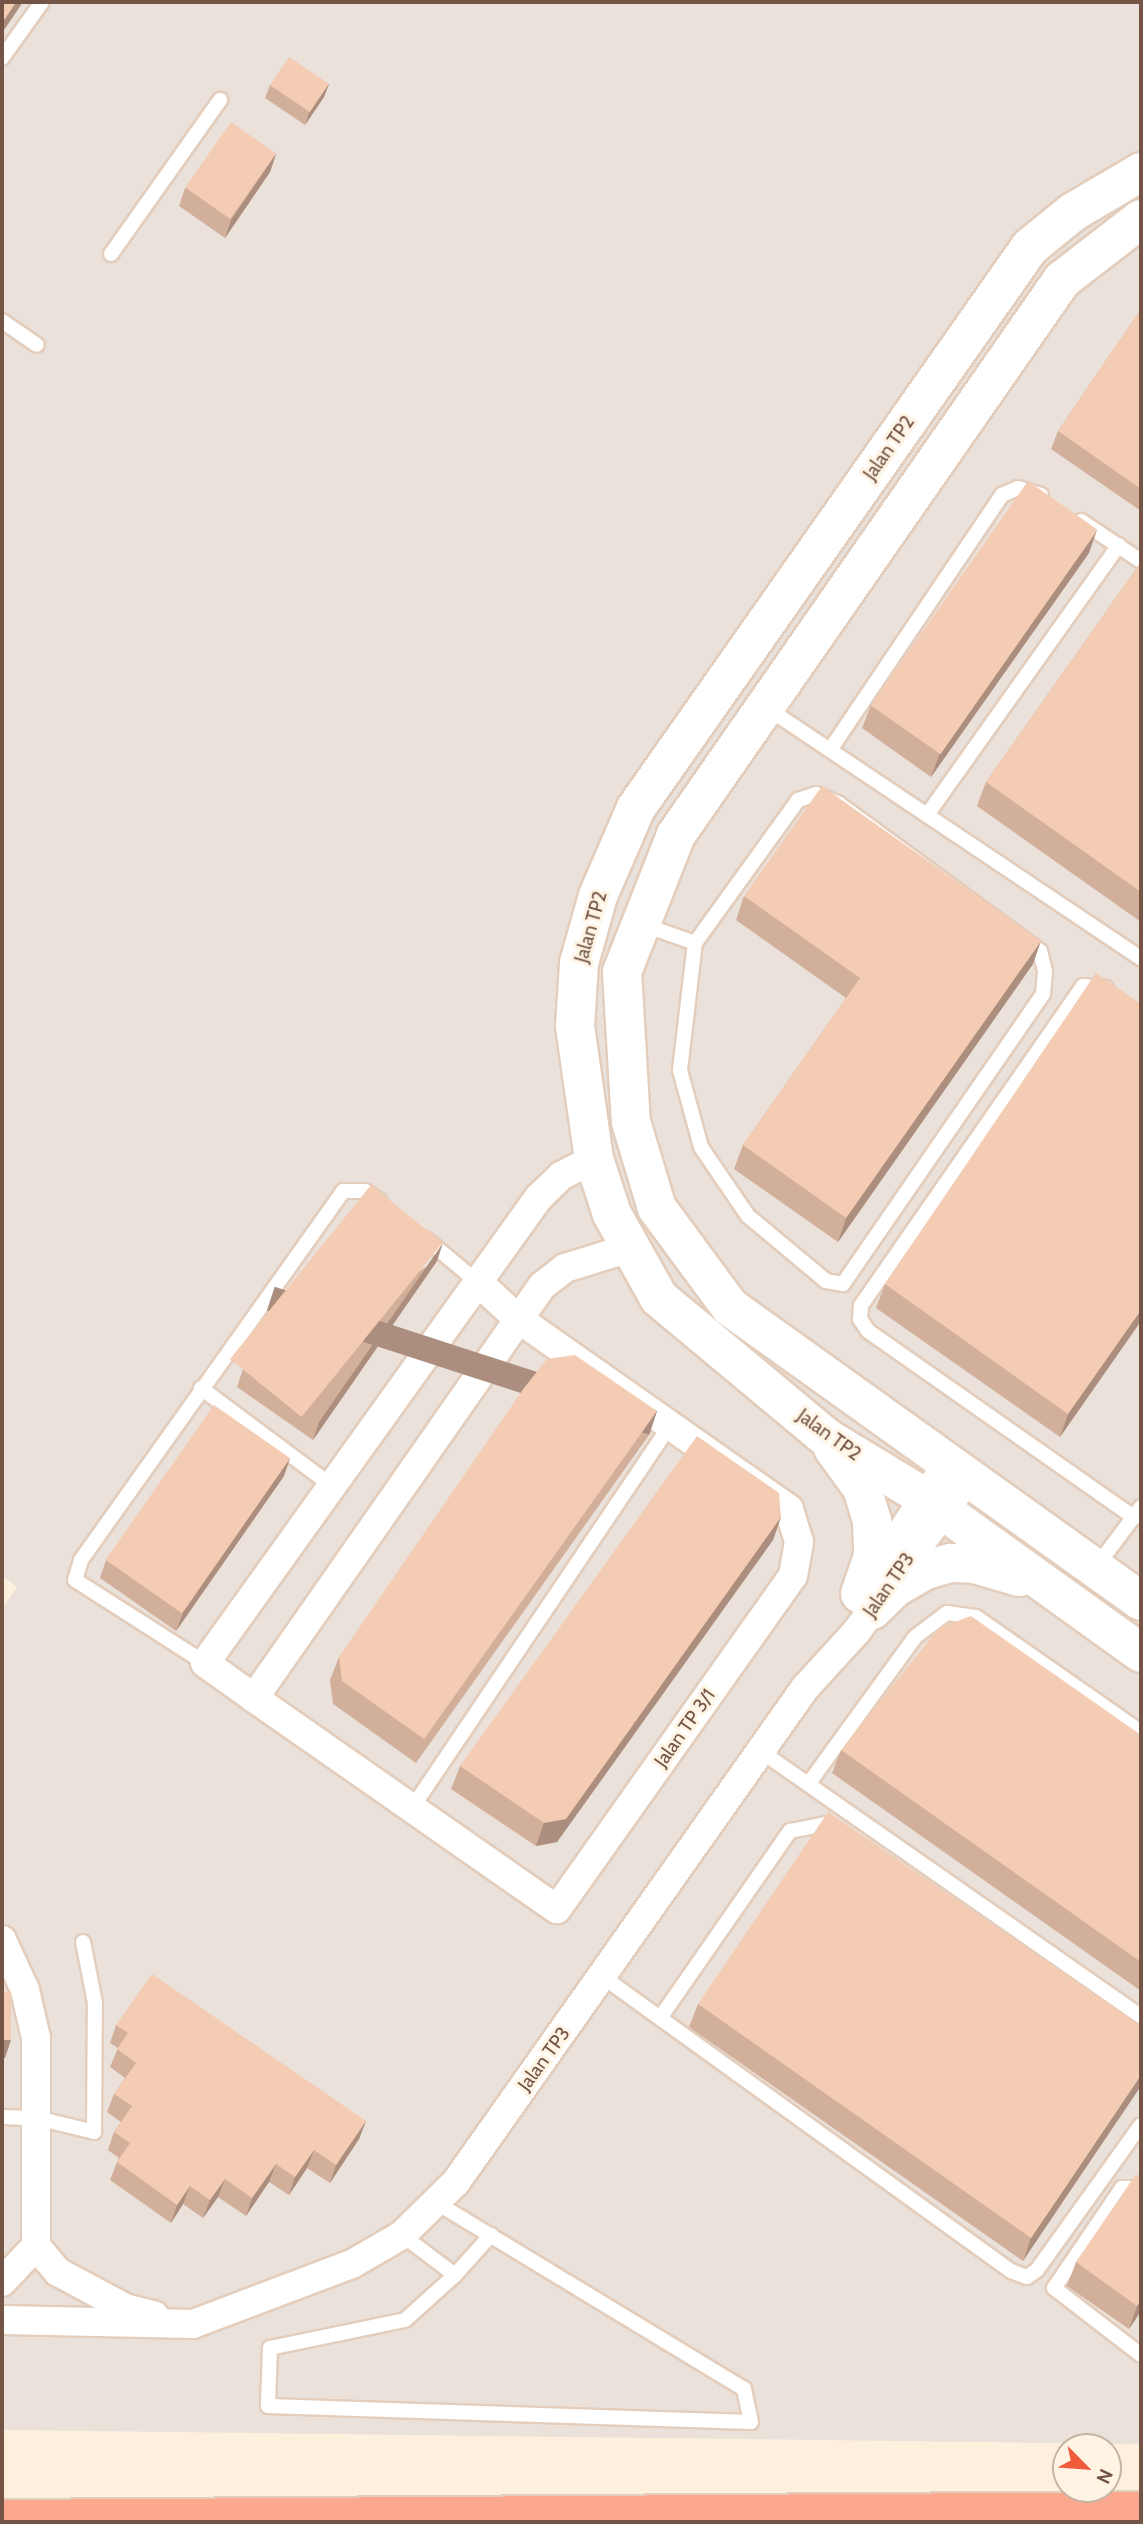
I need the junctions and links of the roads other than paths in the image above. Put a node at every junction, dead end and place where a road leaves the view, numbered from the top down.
1 (42, 2) edge
2 (2, 58) edge
3 (220, 100) dead end
4 (1141, 172) edge
5 (1141, 219) edge
6 (111, 254) dead end
7 (2, 321) edge
8 (37, 345) dead end
9 (1119, 545) junction
10 (1141, 561) edge
11 (765, 706) junction
12 (830, 750) junction
13 (927, 815) junction
14 (641, 924) junction
15 (695, 943) junction
16 (1141, 958) edge
17 (1122, 996) edge
18 (594, 1159) junction
19 (398, 1216) edge
20 (418, 1233) edge
21 (630, 1248) junction
22 (480, 1284) junction
23 (516, 1317) junction
24 (201, 1388) junction
25 (670, 1425) junction
26 (827, 1438) junction
27 (959, 1470) junction
28 (332, 1486) junction
29 (933, 1503) junction
30 (1138, 1512) edge
31 (1096, 1568) junction
32 (1056, 1592) junction
33 (1141, 1601) edge
34 (866, 1602) junction
35 (1141, 1653) edge
36 (205, 1663) junction
37 (254, 1698) junction
38 (1141, 1732) edge
39 (760, 1751) junction
40 (809, 1783) junction
41 (412, 1808) junction
42 (847, 1839) edge
43 (2, 1940) edge
44 (83, 1941) dead end
45 (603, 1977) junction
46 (1141, 2016) edge
47 (660, 2018) junction
48 (2, 2117) edge
49 (37, 2118) junction
50 (1141, 2124) edge
51 (1141, 2188) edge
52 (435, 2202) junction
53 (402, 2235) junction
54 (491, 2235) junction
55 (36, 2246) junction
56 (455, 2275) junction
57 (2, 2282) edge
58 (2, 2320) edge
59 (193, 2324) junction
60 (1141, 2355) edge
61 (1141, 2511) edge
62 (2, 2519) edge

1 - 2 lane
3 - 6 lane
4 - 18 street, Jalan TP2
5 - 11 street
7 - 8 lane
9 - 10 lane
9 - 12 lane
9 - 13 lane
11 - 12 lane
11 - 14 street
12 - 13 lane
13 - 16 lane
14 - 15 lane
14 - 27 street
15 - 15 lane
17 - 30 lane
18 - 21 street, Jalan TP2
18 - 22 street
19 - 24 lane
20 - 22 lane
21 - 23 street
21 - 26 street, Jalan TP2
22 - 23 street, Jalan TP 3/1
22 - 28 street
23 - 25 street, Jalan TP 3/1
23 - 37 street
24 - 28 lane
24 - 36 lane
25 - 41 lane
25 - 41 street, Jalan TP 3/1
26 - 29 street, Jalan TP2
26 - 34 street
27 - 29 street, Jalan TP3
27 - 31 street
28 - 36 street
29 - 32 street, Jalan TP2
29 - 34 street, Jalan TP3
30 - 31 lane
31 - 33 street
32 - 34 street
32 - 35 street, Jalan TP2
34 - 39 street, Jalan TP3
36 - 37 street, Jalan TP 3/1
37 - 41 street, Jalan TP 3/1
38 - 40 lane
39 - 40 lane
39 - 45 street, Jalan TP3
40 - 46 lane
42 - 47 lane
43 - 49 street
44 - 49 lane
45 - 47 lane
45 - 52 street, Jalan TP3
47 - 50 lane
48 - 49 lane
49 - 55 street
51 - 60 lane
52 - 53 street, Jalan TP3
52 - 54 lane
53 - 56 lane
53 - 59 street, Jalan TP3
54 - 56 lane
54 - 56 lane
55 - 57 street
55 - 59 street
58 - 59 street, Jalan TP3
61 - 62 highway

